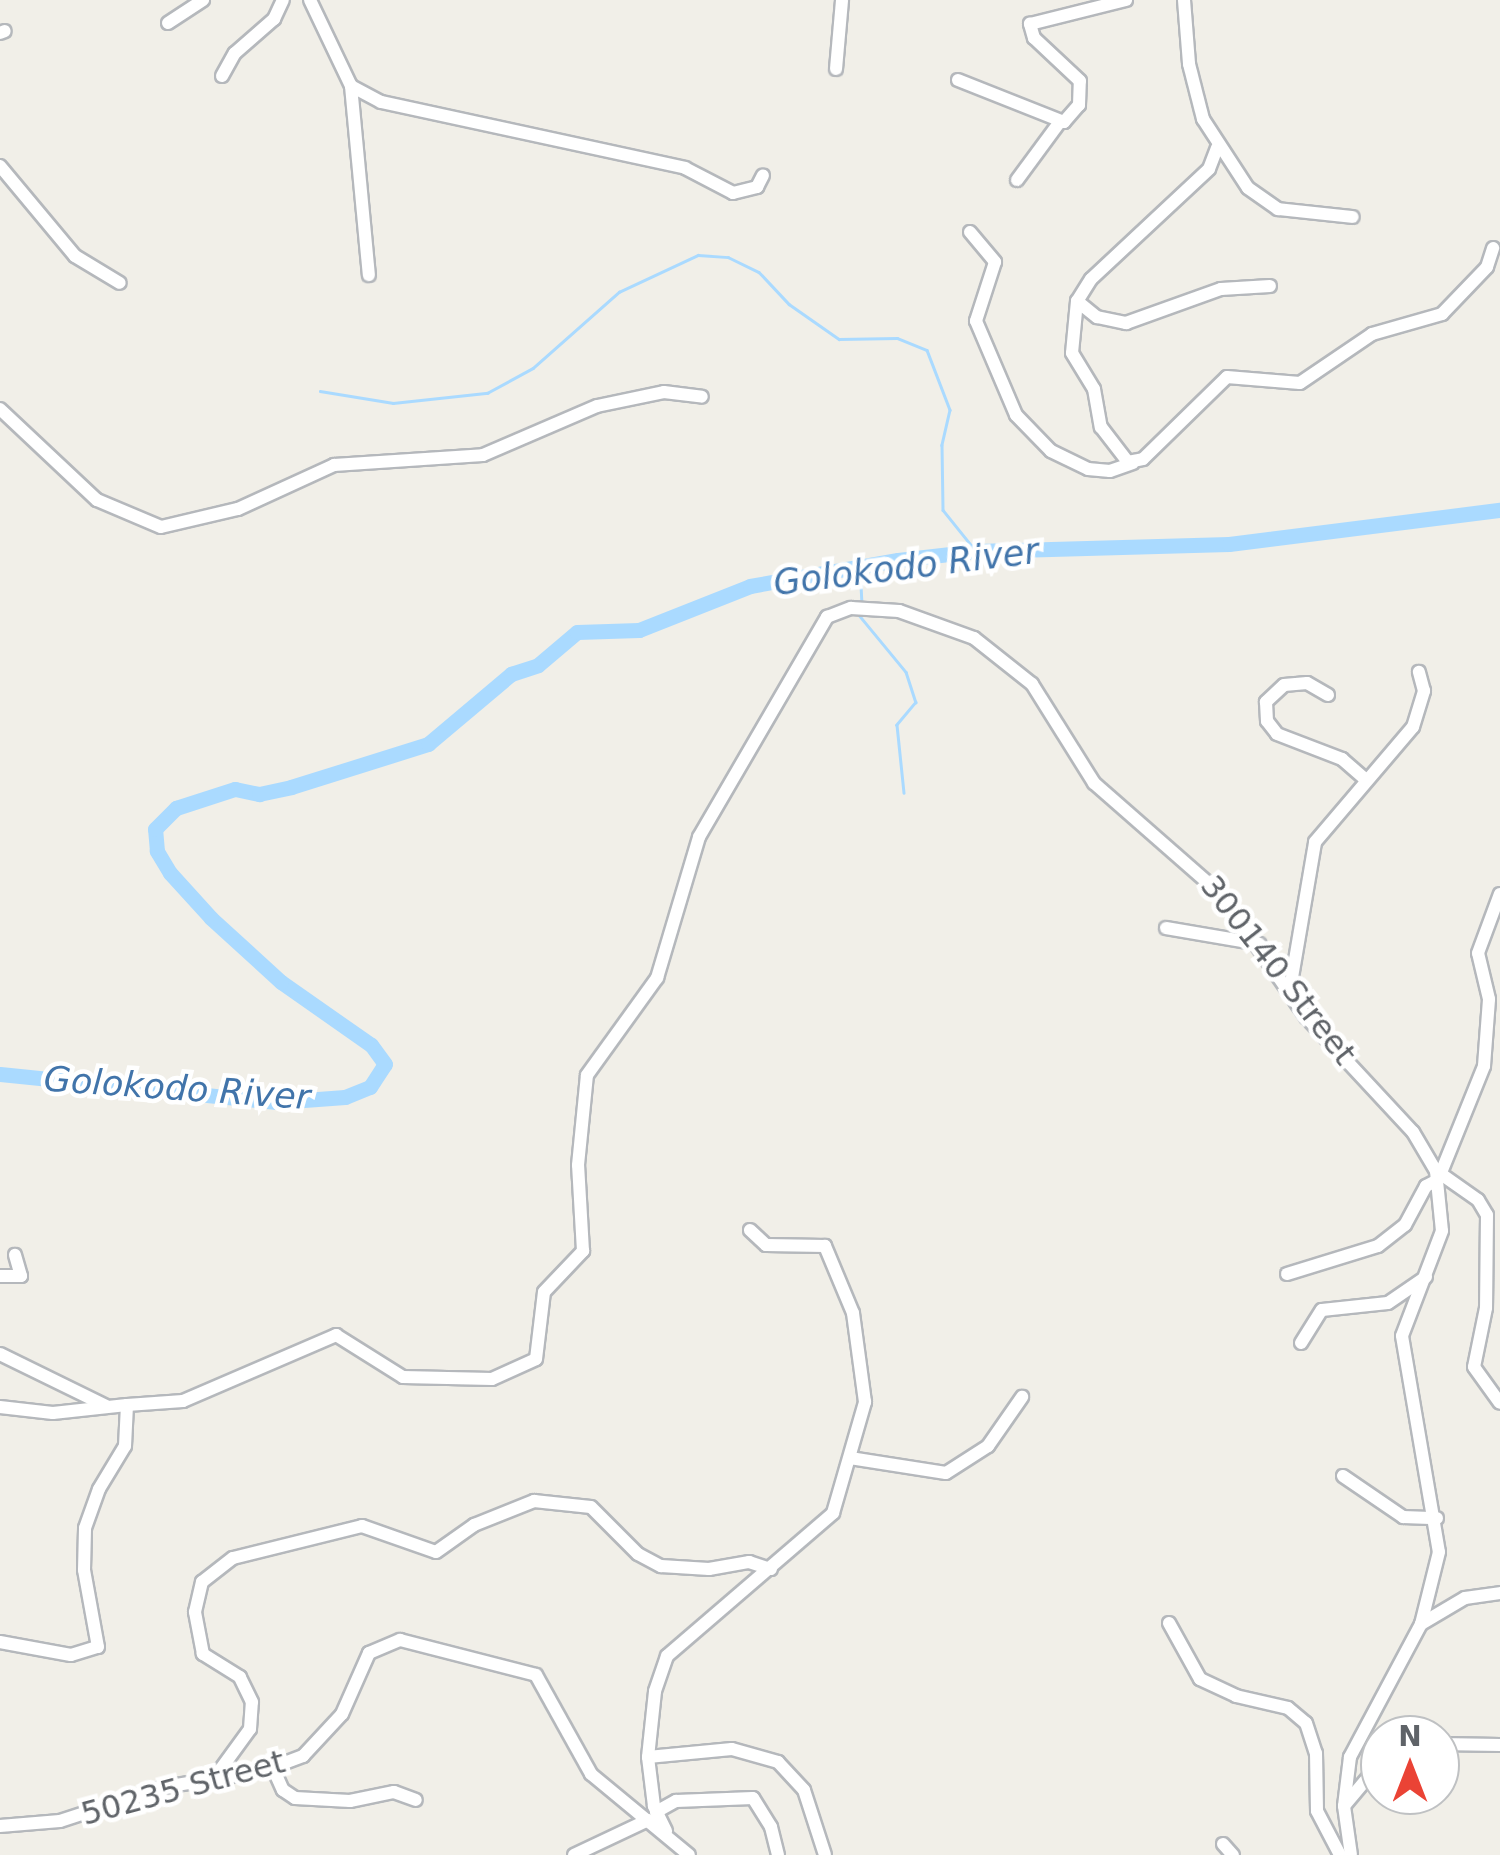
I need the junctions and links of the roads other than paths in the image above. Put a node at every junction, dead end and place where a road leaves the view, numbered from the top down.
1 (203, 0) edge
2 (282, 0) edge
3 (310, 0) edge
4 (842, 0) edge
5 (850, 0) edge
6 (1126, 0) edge
7 (1184, 0) edge
8 (840, 16) junction
9 (168, 23) dead end
10 (836, 69) dead end
11 (222, 76) dead end
12 (958, 80) dead end
13 (351, 86) junction
14 (1059, 122) junction
15 (1218, 148) junction
16 (0, 166) edge
17 (763, 175) dead end
18 (1017, 180) dead end
19 (1353, 216) dead end
20 (970, 232) dead end
21 (1493, 248) dead end
22 (370, 275) dead end
23 (120, 283) dead end
24 (1270, 286) dead end
25 (1076, 301) junction
26 (702, 397) dead end
27 (0, 409) edge
28 (1133, 463) junction
29 (1419, 672) dead end
30 (1328, 696) dead end
31 (1366, 780) junction
32 (1500, 894) edge
33 (1166, 928) dead end
34 (1260, 944) junction
35 (1290, 989) junction
36 (1440, 1177) junction
37 (750, 1230) dead end
38 (15, 1255) dead end
39 (1287, 1274) dead end
40 (0, 1276) edge
41 (1428, 1276) junction
42 (1301, 1343) dead end
43 (0, 1354) edge
44 (1022, 1396) dead end
45 (1500, 1403) edge
46 (126, 1405) junction
47 (106, 1406) junction
48 (0, 1407) edge
49 (850, 1458) junction
50 (1343, 1476) dead end
51 (1437, 1518) junction
52 (771, 1569) junction
53 (1500, 1593) edge
54 (1170, 1622) dead end
55 (1421, 1624) junction
56 (0, 1642) edge
57 (1460, 1744) edge
58 (1500, 1745) edge
59 (648, 1756) junction
60 (273, 1768) junction
61 (215, 1777) junction
62 (1360, 1786) edge
63 (416, 1800) dead end
64 (1344, 1806) junction
65 (652, 1816) junction
66 (0, 1826) edge
67 (1223, 1844) dead end
68 (574, 1855) edge
69 (689, 1855) edge
70 (778, 1855) edge
71 (825, 1855) edge
72 (1233, 1855) edge
73 (1340, 1855) edge
74 (1350, 1855) edge

1 - 9 street
2 - 11 street
3 - 13 street
4 - 8 street
5 - 8 street
6 - 14 street
7 - 15 street
8 - 10 street
12 - 14 street
13 - 17 street
13 - 22 street
14 - 18 street
15 - 19 street
15 - 25 street
16 - 23 street
20 - 28 street
21 - 28 street
24 - 25 street
25 - 28 street
26 - 27 street
29 - 31 street
30 - 31 street
31 - 35 street
32 - 36 street
33 - 34 street
34 - 35 street, 300140 Street
34 - 46 street, 300140 Street
35 - 36 street, 300140 Street
36 - 39 street
36 - 41 street, 300140 Street
36 - 45 street
37 - 49 street
38 - 40 street
41 - 42 street
41 - 51 street, 300140 Street
43 - 47 street
44 - 49 street
46 - 47 street
46 - 56 street
47 - 48 street
49 - 52 street
50 - 51 street
51 - 55 street, 300140 Street
52 - 59 street
52 - 61 street
53 - 55 street
54 - 73 street
55 - 64 street, 300140 Street
57 - 58 street
59 - 65 street
59 - 71 street
60 - 61 street, 50235 Street
60 - 63 street
60 - 65 street, 50235 Street
61 - 66 street, 50235 Street
62 - 64 street
64 - 74 street, 300140 Street
65 - 68 street
65 - 69 street, 50235 Street
65 - 70 street
67 - 72 street

